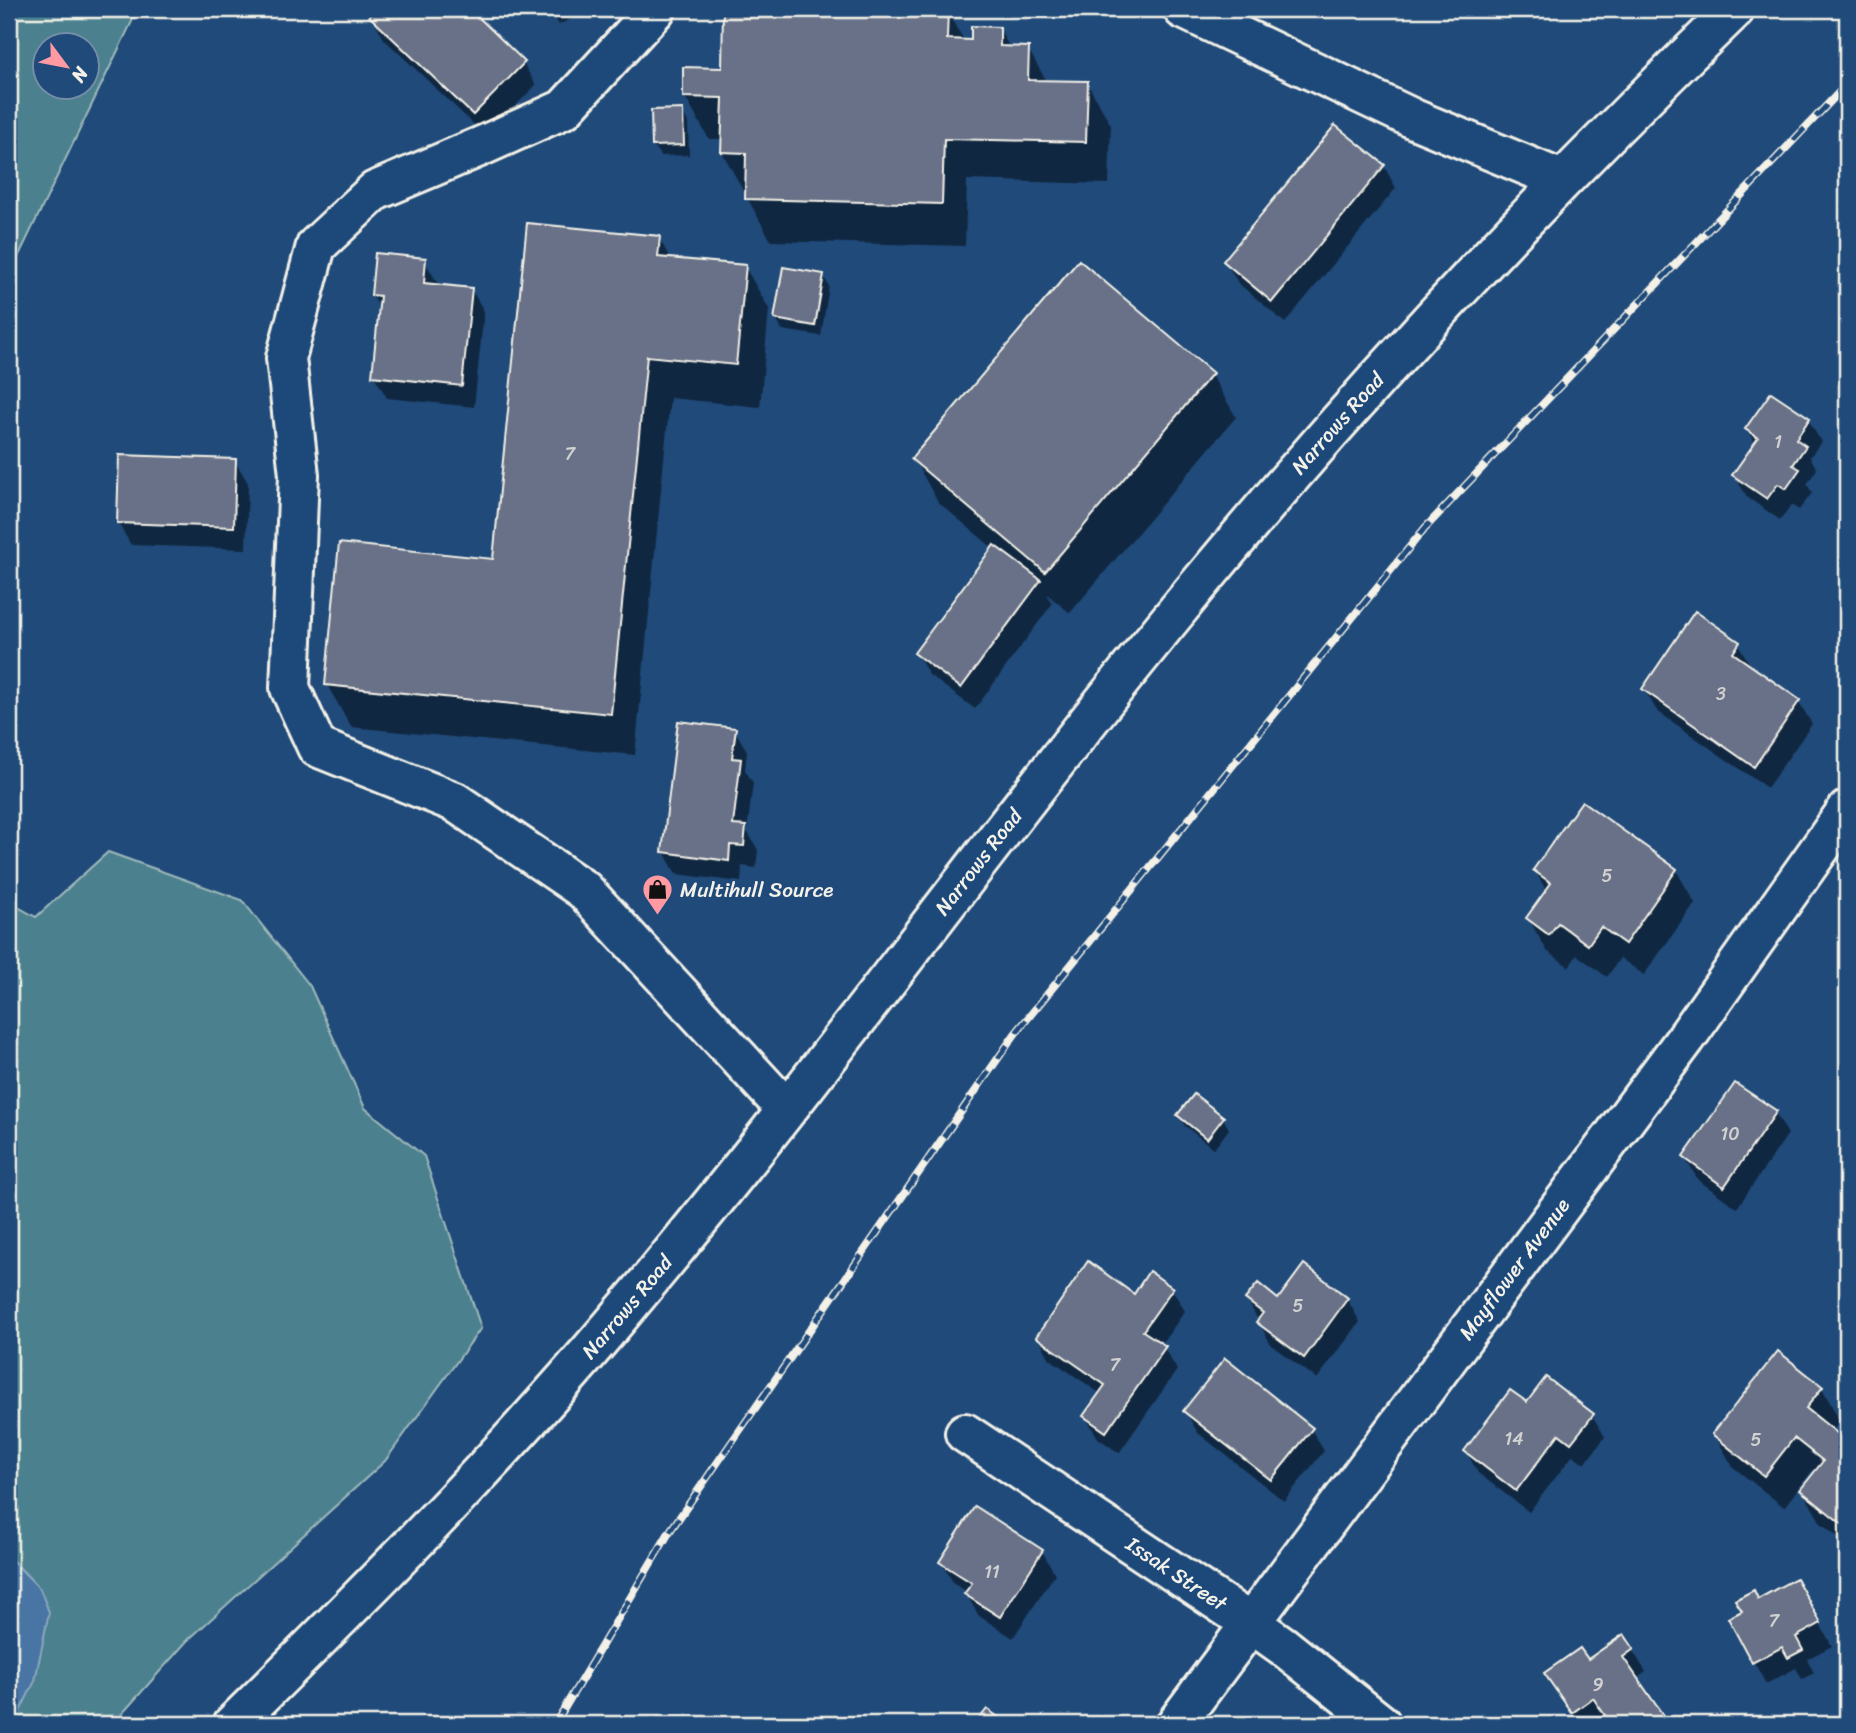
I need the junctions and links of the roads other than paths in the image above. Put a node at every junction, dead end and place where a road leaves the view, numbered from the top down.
1 (656, 9) edge
2 (1183, 9) edge
3 (1735, 9) edge
4 (1562, 180) junction
5 (1847, 810) edge
6 (786, 1109) junction
7 (965, 1433) dead end
8 (1252, 1623) junction
9 (233, 1724) edge
10 (1176, 1724) edge
11 (1381, 1724) edge

1 - 6 main road
2 - 4 main road
3 - 4 main road, Narrows Road
4 - 6 main road, Narrows Road
5 - 8 main road, Mayflower Avenue
6 - 9 main road, Narrows Road
7 - 8 main road, Issak Street
8 - 10 main road, Mayflower Avenue
8 - 11 main road, Issak Street

